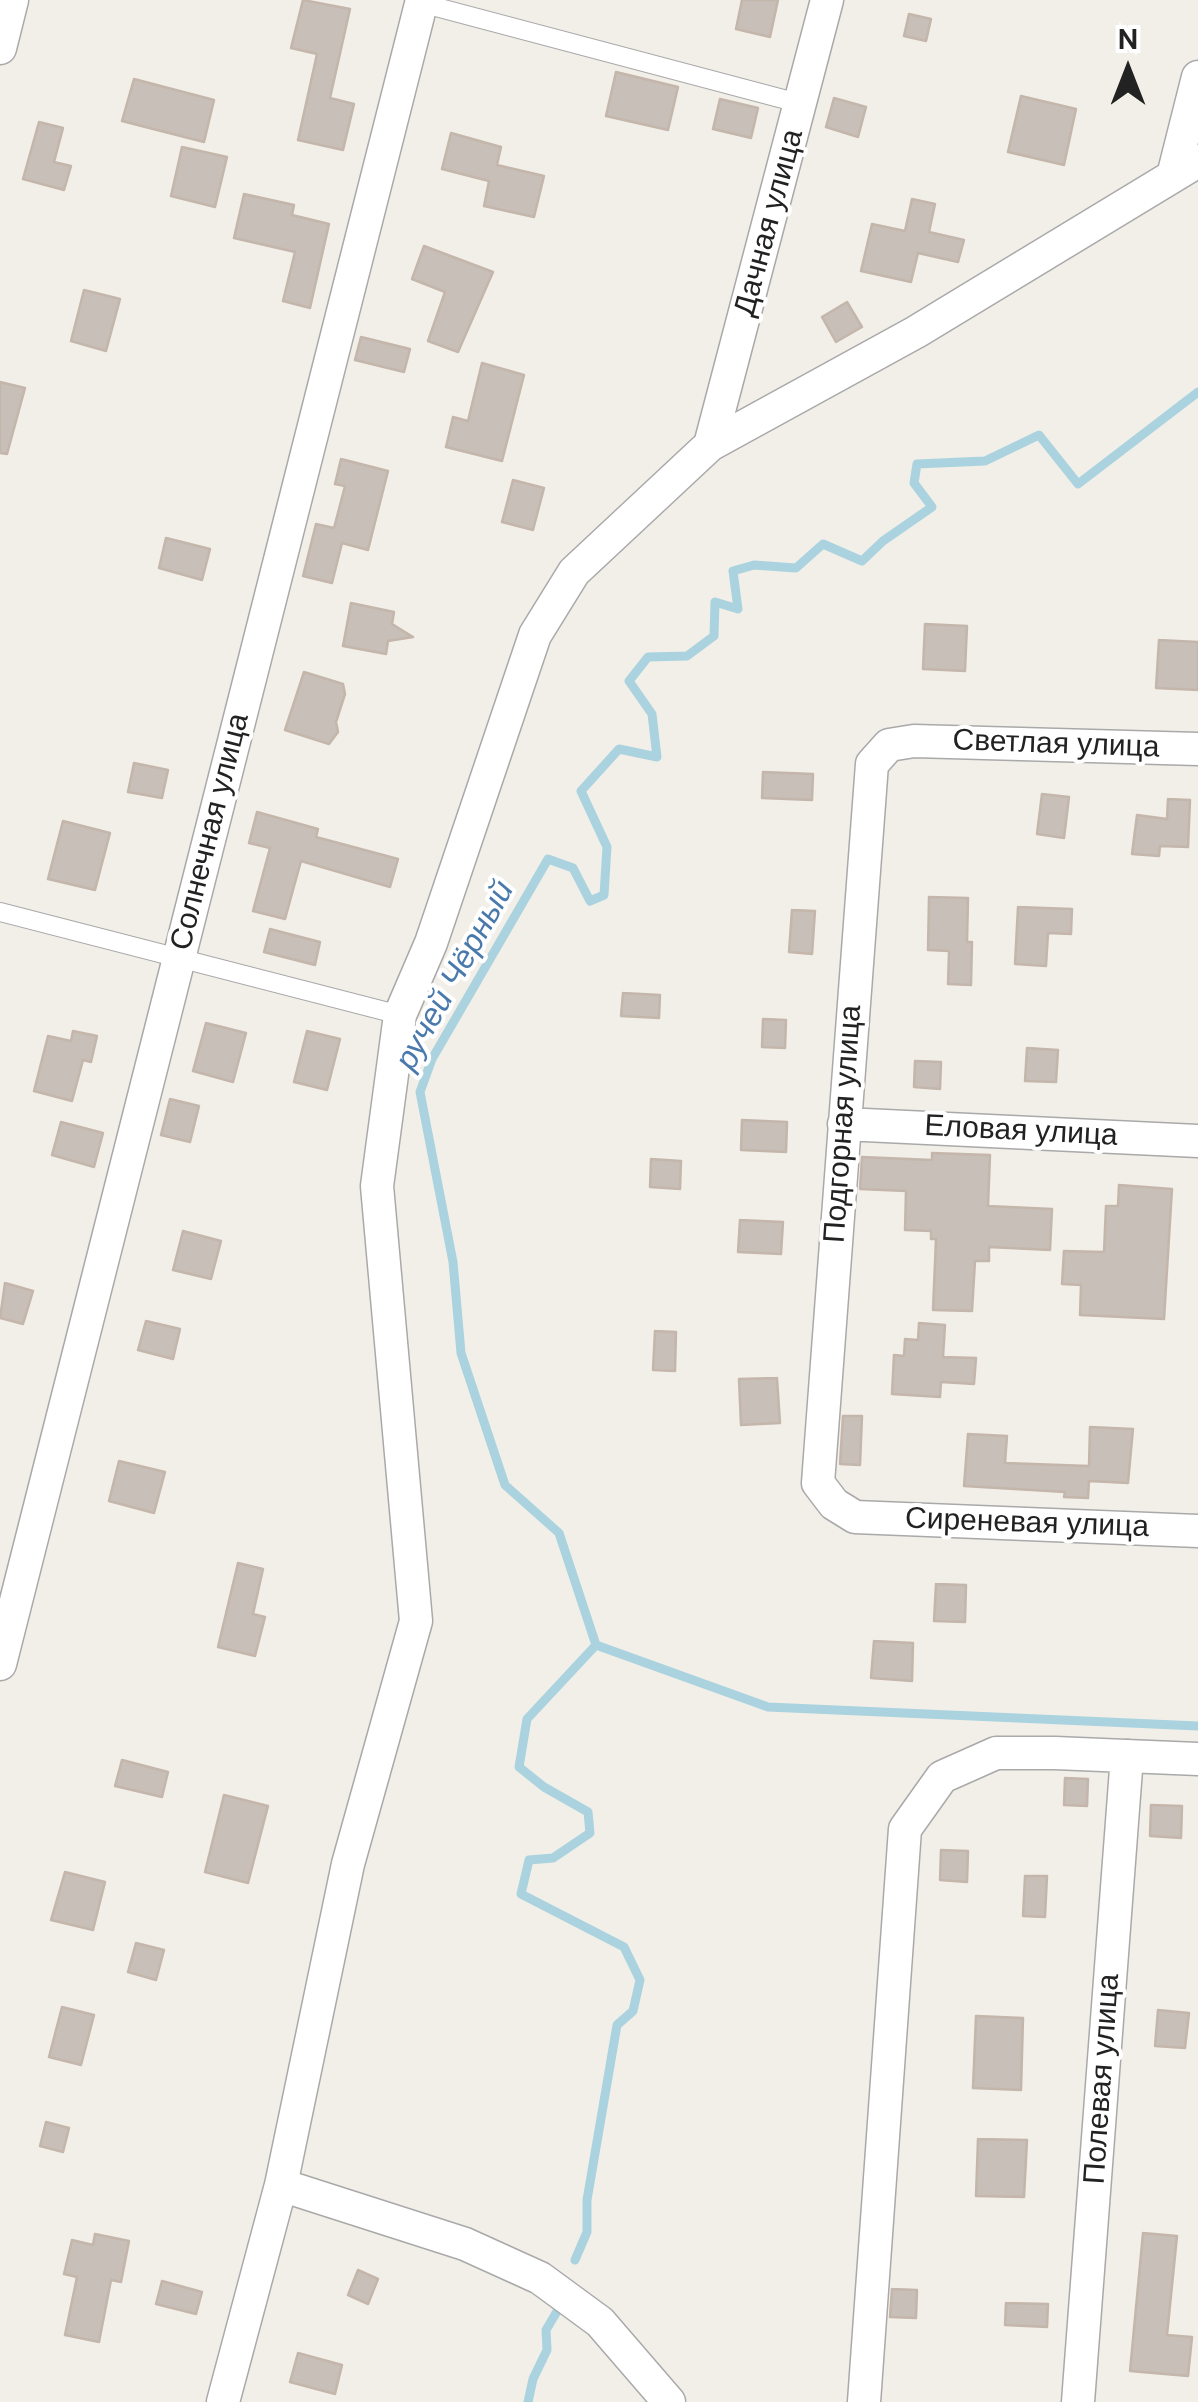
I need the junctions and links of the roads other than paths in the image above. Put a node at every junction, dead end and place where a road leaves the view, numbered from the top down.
1 (12, 0) edge
2 (828, 0) edge
3 (421, 2) edge
4 (0, 48) edge
5 (1198, 77) edge
6 (802, 104) junction
7 (1186, 167) edge
8 (710, 446) junction
9 (914, 740) joint
10 (1198, 749) edge
11 (0, 912) edge
12 (179, 956) junction
13 (400, 1016) junction
14 (844, 1124) junction
15 (1198, 1140) edge
16 (855, 1517) joint
17 (1198, 1532) edge
18 (0, 1664) edge
19 (1127, 1756) junction
20 (1198, 1759) edge
21 (281, 2185) junction
22 (222, 2402) edge
23 (670, 2402) edge
24 (864, 2402) edge
25 (1078, 2402) edge

1 - 4 street
2 - 6 street, Дачная улица
3 - 6 lane
3 - 12 street, Солнечная улица
5 - 7 street
6 - 8 street, Дачная улица
7 - 8 street
8 - 13 street
9 - 10 street, Светлая улица
9 - 14 street, Подгорная улица
11 - 12 lane
12 - 13 lane
12 - 18 street, Солнечная улица
13 - 21 street
14 - 15 street, Еловая улица
14 - 16 street, Подгорная улица
16 - 17 street, Сиреневая улица
19 - 20 street
19 - 24 street
19 - 25 street, Полевая улица
21 - 22 street
21 - 23 street

